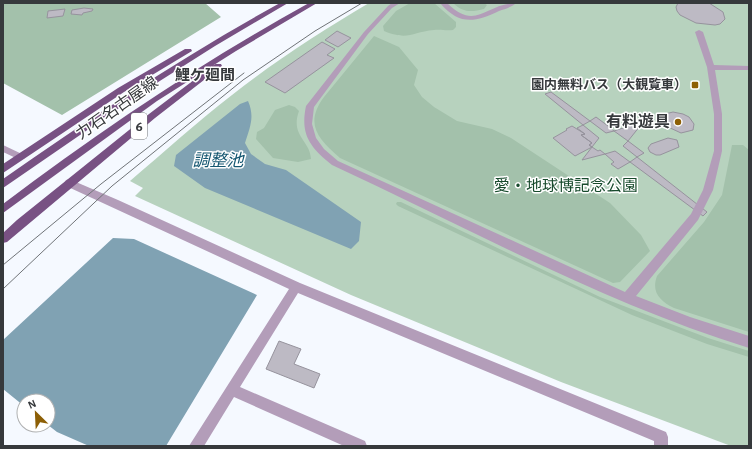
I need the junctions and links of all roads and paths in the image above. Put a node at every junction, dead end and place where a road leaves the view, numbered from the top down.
1 (271, 3) edge
2 (285, 3) edge
3 (314, 3) edge
4 (398, 3) edge
5 (443, 3) edge
6 (513, 3) edge
7 (281, 21) junction
8 (699, 32) dead end
9 (711, 67) junction
10 (749, 68) edge
11 (3, 148) edge
12 (21, 157) junction
13 (3, 169) edge
14 (69, 183) junction
15 (3, 184) edge
16 (3, 209) edge
17 (3, 239) edge
18 (296, 287) junction
19 (627, 298) junction
20 (749, 342) edge
21 (232, 390) junction
22 (196, 446) edge
23 (360, 446) edge
24 (662, 446) edge

1 - 12 main road
2 - 15 main road, 力石名古屋線 / 6
3 - 7 main road, 力石名古屋線 / 6
4 - 19 street
5 - 6 street
7 - 14 main road, 6
7 - 16 main road, 力石名古屋線 / 6
8 - 9 street
9 - 10 street
9 - 19 street
11 - 12 street
12 - 13 main road
14 - 17 main road, 6
14 - 18 street
18 - 21 street
18 - 24 street
19 - 20 street
21 - 22 street
21 - 23 street

